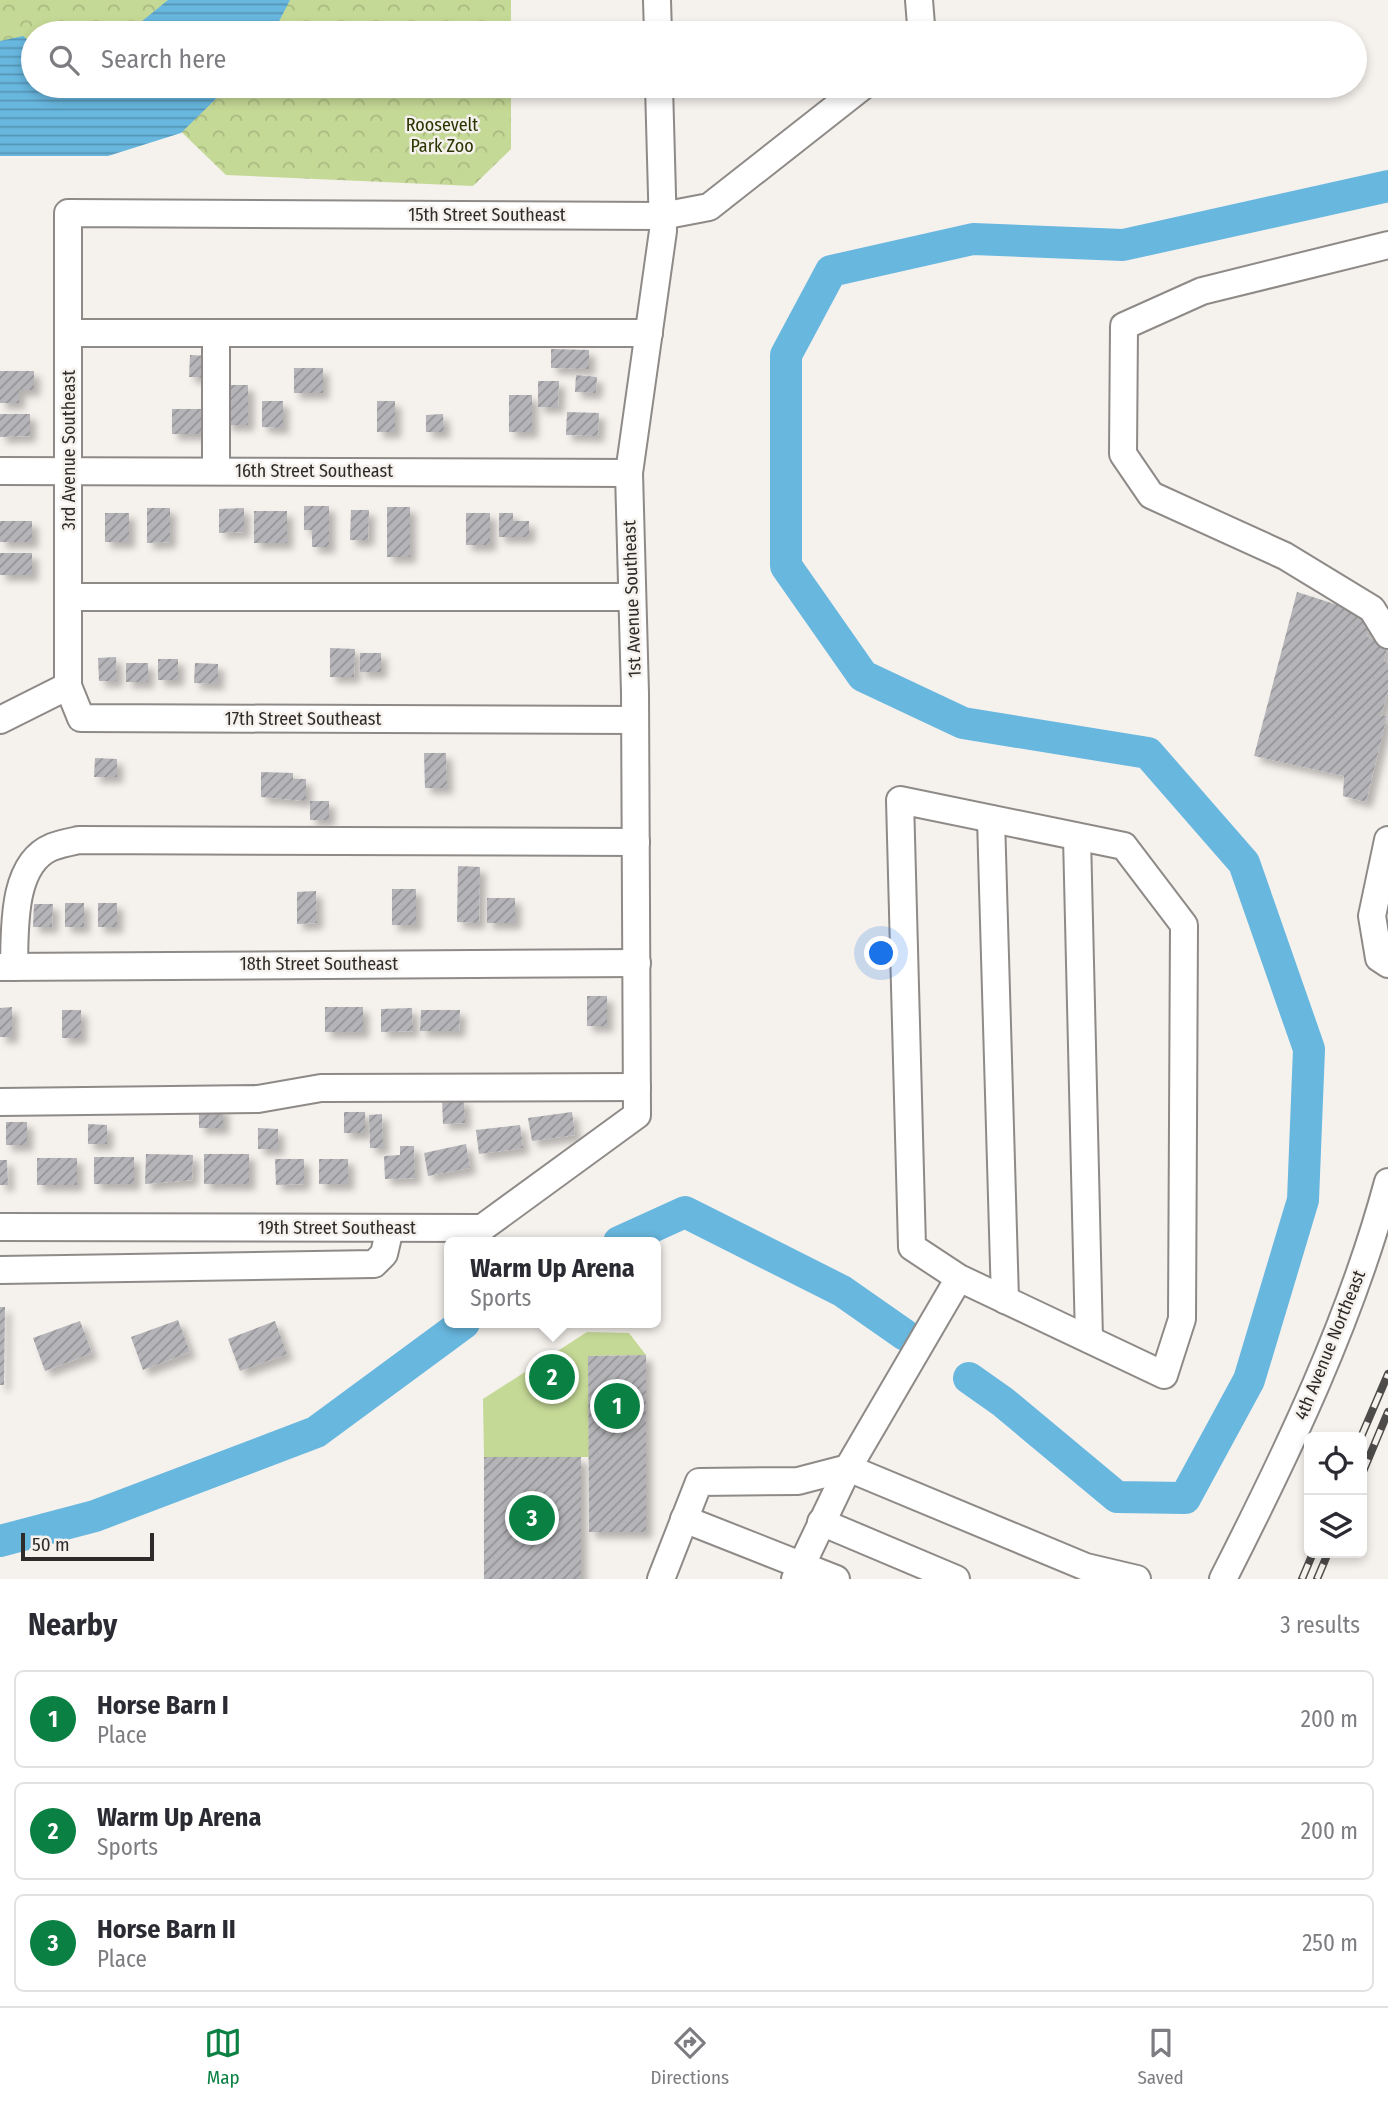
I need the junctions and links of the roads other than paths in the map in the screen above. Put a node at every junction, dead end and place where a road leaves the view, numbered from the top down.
1 (657, 0) edge
2 (919, 0) edge
3 (658, 21) edge
4 (921, 21) edge
5 (659, 98) edge
6 (848, 98) edge
7 (68, 214) joint
8 (662, 216) junction
9 (1388, 245) edge
10 (69, 333) junction
11 (216, 333) junction
12 (649, 333) junction
13 (69, 470) junction
14 (0, 471) edge
15 (216, 471) junction
16 (629, 473) junction
17 (70, 597) junction
18 (632, 597) junction
19 (1388, 635) edge
20 (68, 686) junction
21 (0, 720) edge
22 (635, 720) junction
23 (991, 819) junction
24 (1077, 837) junction
25 (1388, 841) edge
26 (636, 842) junction
27 (637, 963) junction
28 (1388, 964) edge
29 (7, 967) edge
30 (637, 1087) junction
31 (0, 1102) edge
32 (637, 1115) joint
33 (1388, 1182) edge
34 (0, 1227) edge
35 (390, 1228) junction
36 (0, 1270) edge
37 (959, 1278) junction
38 (1005, 1300) junction
39 (1088, 1339) junction
40 (848, 1468) junction
41 (684, 1518) junction
42 (821, 1522) junction
43 (669, 1571) edge
44 (798, 1572) edge
45 (835, 1579) edge
46 (956, 1579) edge
47 (1137, 1579) edge
48 (1223, 1579) edge

1 - 3 street
2 - 4 street
5 - 8 street, 1st Avenue Southeast
6 - 8 street, 15th Street Southeast
7 - 8 street, 15th Street Southeast
7 - 10 street, 3rd Avenue Southeast
8 - 12 street, 1st Avenue Southeast
9 - 19 street
10 - 11 street
10 - 13 street, 3rd Avenue Southeast
11 - 12 street
11 - 15 street
12 - 16 street, 1st Avenue Southeast
13 - 14 street, 16th Street Southeast
13 - 15 street, 16th Street Southeast
13 - 17 street, 3rd Avenue Southeast
15 - 16 street, 16th Street Southeast
16 - 18 street, 1st Avenue Southeast
17 - 18 street
17 - 20 street, 3rd Avenue Southeast
18 - 22 street, 1st Avenue Southeast
20 - 21 street
20 - 22 street, 17th Street Southeast
22 - 26 street, 1st Avenue Southeast
23 - 24 street
23 - 37 street
23 - 38 street
24 - 39 street
24 - 39 street
25 - 28 street
26 - 27 street, 1st Avenue Southeast
26 - 29 street
27 - 29 street, 18th Street Southeast
27 - 30 street, 1st Avenue Southeast
30 - 31 street
30 - 32 street, 1st Avenue Southeast
32 - 35 street, 19th Street Southeast
33 - 48 street, 4th Avenue Northeast
34 - 35 street, 19th Street Southeast
35 - 36 street
37 - 38 street
37 - 40 street
38 - 39 street
40 - 41 street
40 - 42 street
40 - 47 street
41 - 43 street
41 - 44 street
42 - 44 street
42 - 46 street
44 - 45 street

